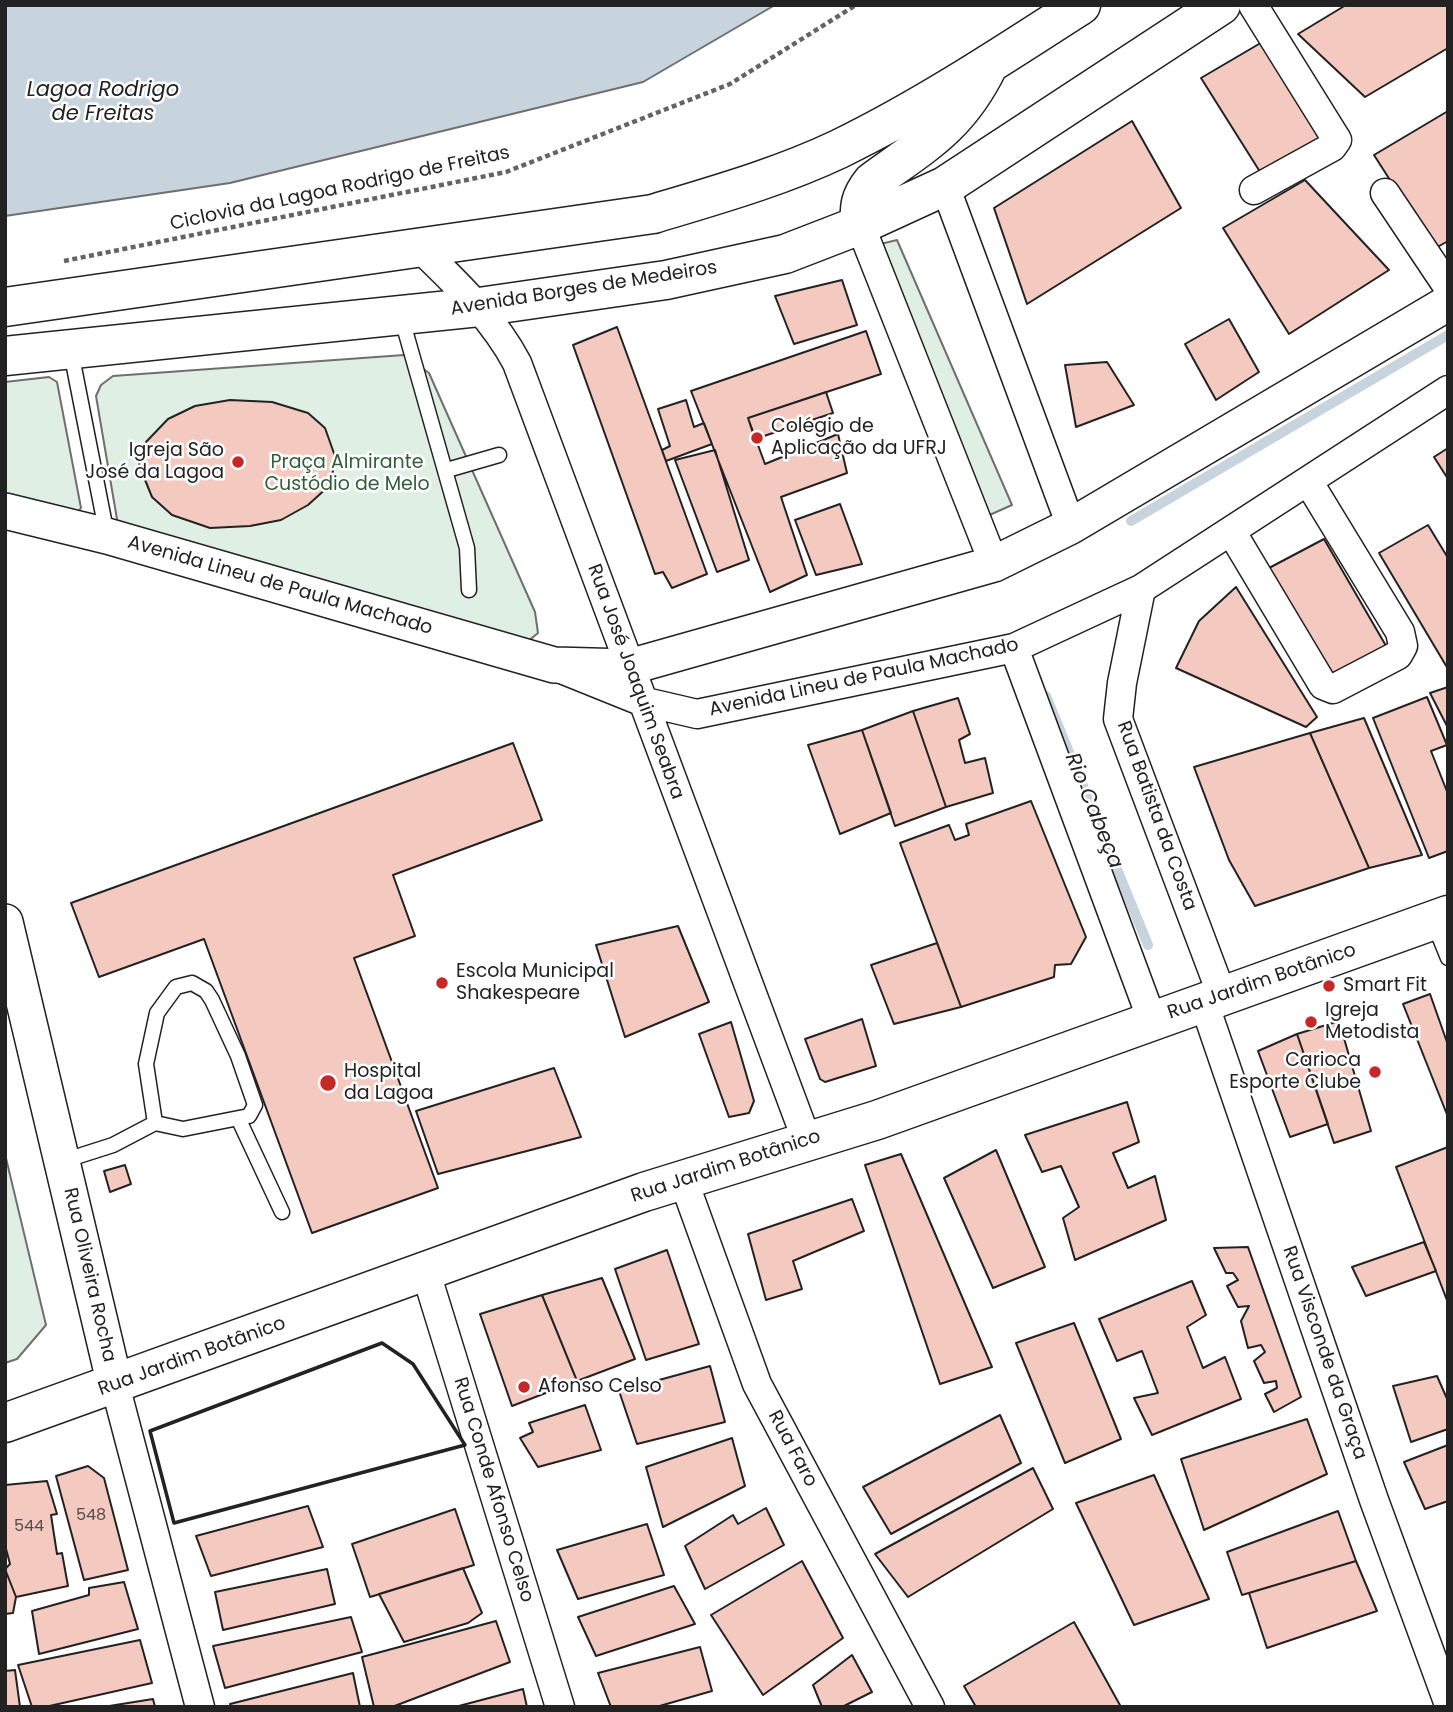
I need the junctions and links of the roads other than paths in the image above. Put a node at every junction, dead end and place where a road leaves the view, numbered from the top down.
1 (1081, 5) edge
2 (1221, 5) edge
3 (1252, 5) edge
4 (988, 65) junction
5 (945, 186) junction
6 (1254, 190) dead end
7 (1385, 193) dead end
8 (860, 225) junction
9 (421, 249) junction
10 (1448, 287) edge
11 (1448, 303) edge
12 (5, 307) edge
13 (479, 307) junction
14 (401, 315) junction
15 (70, 351) junction
16 (5, 356) edge
17 (1448, 390) edge
18 (499, 455) dead end
19 (447, 470) junction
20 (1308, 481) junction
21 (8, 514) edge
22 (1071, 526) junction
23 (1231, 531) junction
24 (107, 536) junction
25 (994, 564) junction
26 (1141, 589) junction
27 (470, 590) dead end
28 (1014, 648) junction
29 (554, 666) junction
30 (629, 667) junction
31 (641, 701) junction
32 (1440, 918) edge
33 (5, 922) edge
34 (1448, 958) edge
35 (1214, 1001) junction
36 (1152, 1020) junction
37 (239, 1120) junction
38 (155, 1123) junction
39 (807, 1141) junction
40 (63, 1161) junction
41 (683, 1180) junction
42 (282, 1212) dead end
43 (426, 1273) junction
44 (115, 1385) junction
45 (5, 1423) edge
46 (1448, 1702) edge
47 (200, 1707) edge
48 (561, 1707) edge
49 (930, 1707) edge

1 - 4 main road
2 - 5 main road, Avenida Borges de Medeiros
3 - 6 street
4 - 8 main road
4 - 9 main road
5 - 8 main road, Avenida Borges de Medeiros
5 - 22 street
7 - 10 street
8 - 13 main road, Avenida Borges de Medeiros
8 - 25 street
9 - 12 main road
9 - 13 street, Rua José Joaquim Seabra
11 - 22 street, Avenida Lineu de Paula Machado
13 - 14 main road, Avenida Borges de Medeiros
13 - 30 street, Rua José Joaquim Seabra
14 - 15 main road, Avenida Borges de Medeiros
14 - 19 lane
15 - 16 main road, Avenida Borges de Medeiros
15 - 24 lane
17 - 20 street, Avenida Lineu de Paula Machado
18 - 19 lane
19 - 27 lane
20 - 23 street, Avenida Lineu de Paula Machado
20 - 23 street
21 - 24 street, Avenida Lineu de Paula Machado
22 - 25 street, Avenida Lineu de Paula Machado
23 - 26 street, Avenida Lineu de Paula Machado
24 - 29 street, Avenida Lineu de Paula Machado
25 - 30 street, Avenida Lineu de Paula Machado
26 - 28 street, Avenida Lineu de Paula Machado
26 - 35 street, Rua Batista da Costa
28 - 31 street, Avenida Lineu de Paula Machado
28 - 36 street
29 - 30 street, Avenida Lineu de Paula Machado
29 - 31 street, Avenida Lineu de Paula Machado
30 - 31 street, Rua José Joaquim Seabra
31 - 39 street, Rua José Joaquim Seabra
32 - 34 lane
32 - 35 main road, Rua Jardim Botânico
33 - 40 street, Rua Oliveira Rocha
35 - 36 main road, Rua Jardim Botânico
35 - 46 street, Rua Visconde da Graça
36 - 39 main road, Rua Jardim Botânico
37 - 38 lane
37 - 38 lane
37 - 42 lane
38 - 40 lane
39 - 41 main road, Rua Jardim Botânico
40 - 44 street, Rua Oliveira Rocha
41 - 43 main road, Rua Jardim Botânico
41 - 49 street, Rua Faro
43 - 44 main road, Rua Jardim Botânico
43 - 48 street, Rua Conde Afonso Celso
44 - 45 main road, Rua Jardim Botânico
44 - 47 street, Rua Oliveira Rocha

